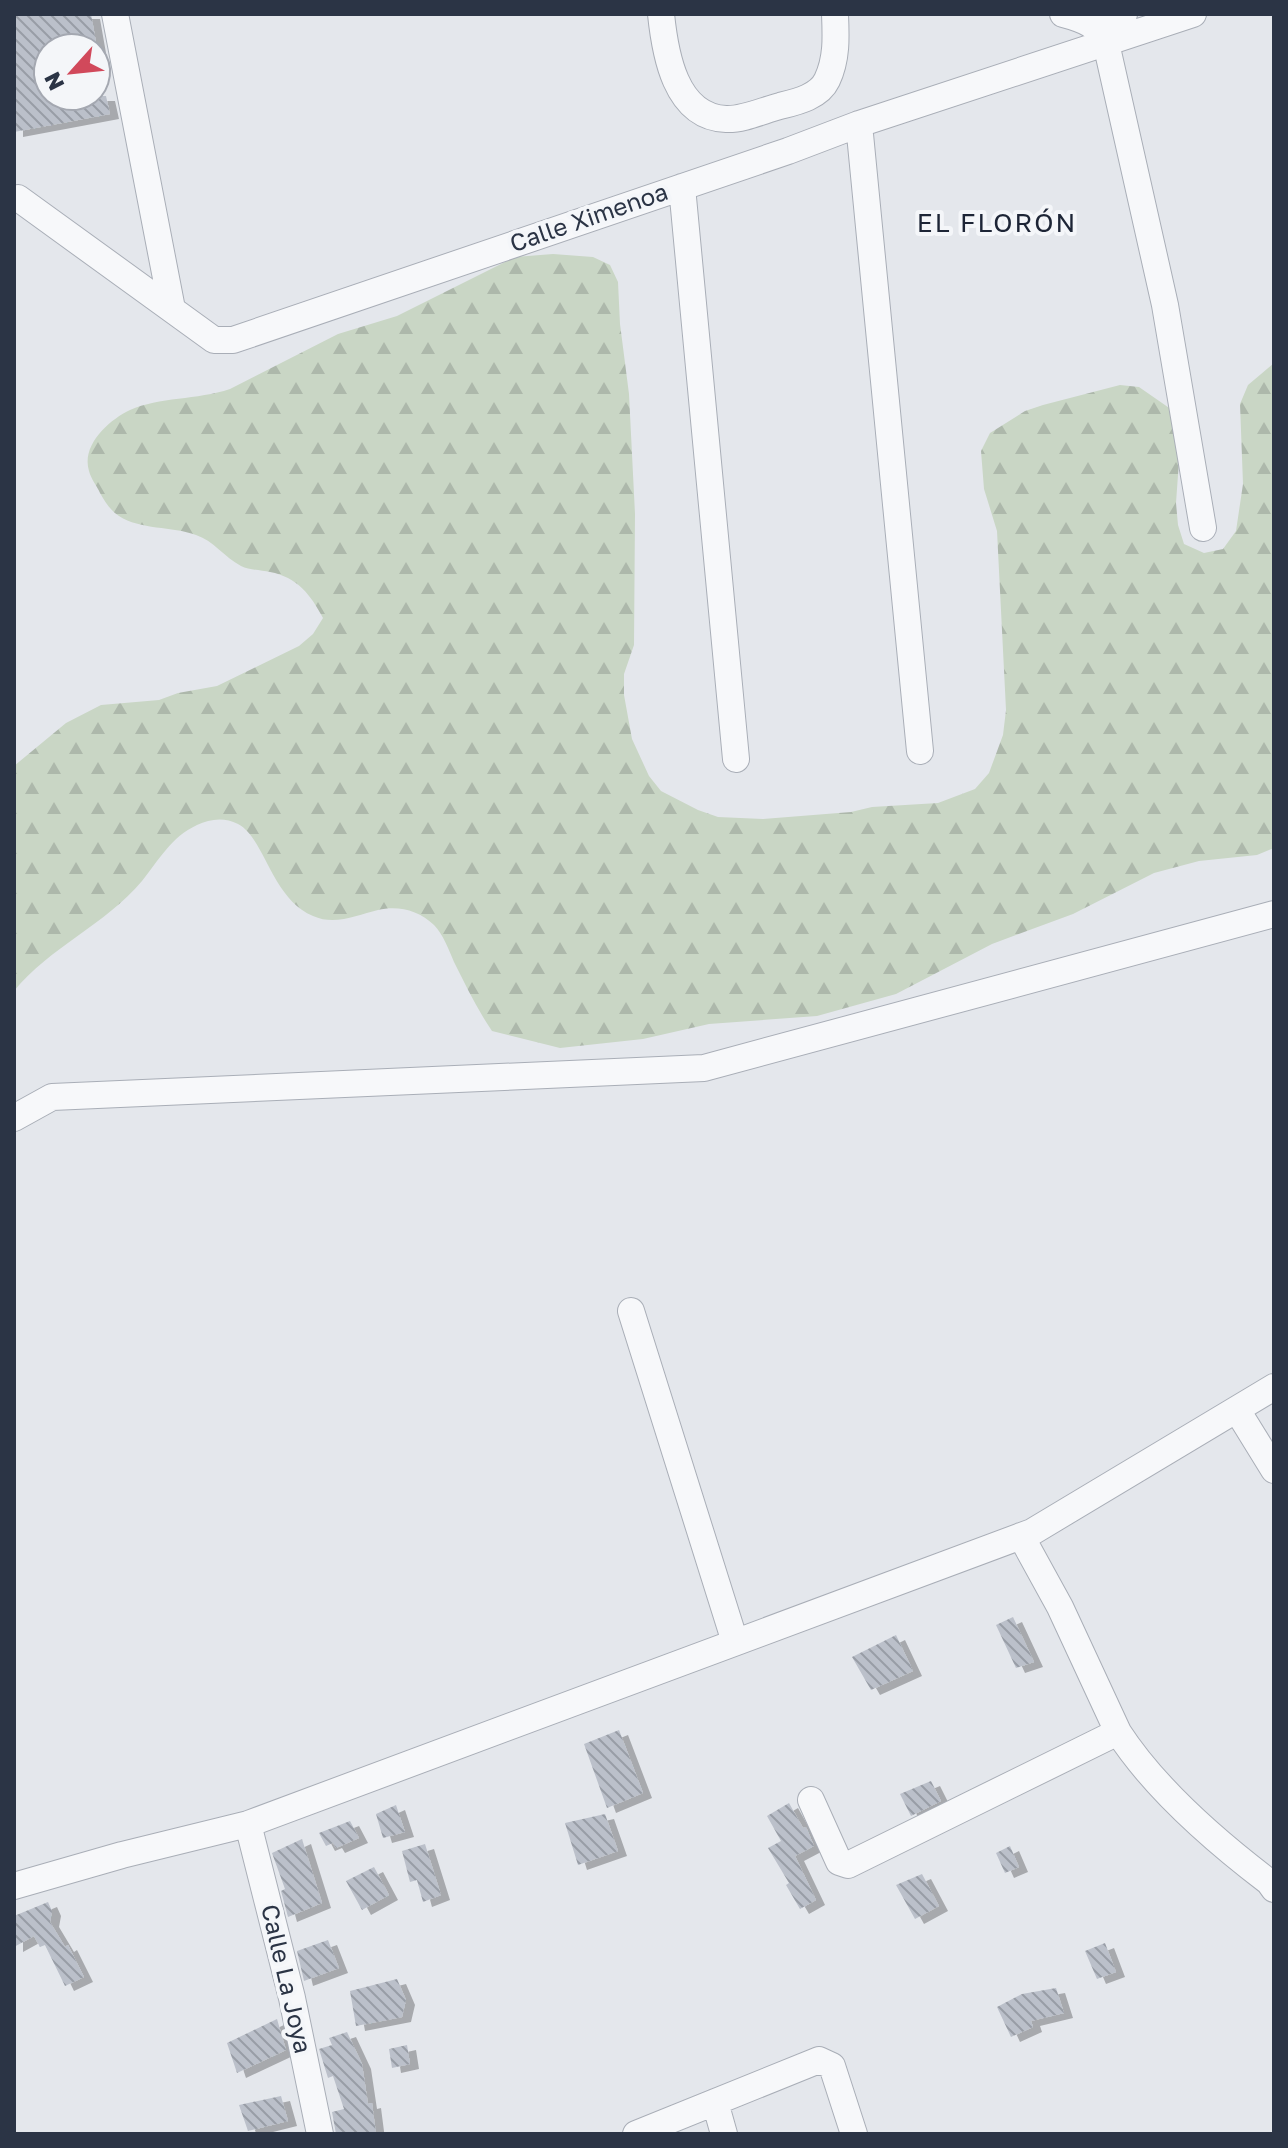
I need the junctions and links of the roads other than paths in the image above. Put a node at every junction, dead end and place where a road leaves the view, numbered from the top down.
1 (115, 14) edge
2 (661, 14) edge
3 (835, 14) edge
4 (1063, 14) edge
5 (1124, 14) edge
6 (1193, 14) edge
7 (1104, 37) junction
8 (796, 103) junction
9 (859, 124) junction
10 (788, 151) junction
11 (682, 187) junction
12 (18, 198) dead end
13 (172, 309) junction
14 (1203, 528) dead end
15 (920, 751) dead end
16 (736, 759) dead end
17 (1274, 914) edge
18 (14, 1118) edge
19 (631, 1311) dead end
20 (1274, 1387) edge
21 (1237, 1410) junction
22 (1274, 1470) edge
23 (1021, 1536) junction
24 (735, 1642) junction
25 (1118, 1732) junction
26 (811, 1800) dead end
27 (248, 1824) junction
28 (14, 1886) edge
29 (1274, 1889) edge
30 (715, 2102) junction
31 (320, 2134) edge
32 (636, 2134) edge
33 (724, 2134) edge
34 (854, 2134) edge

1 - 13 street
2 - 8 street
3 - 8 street
4 - 7 street
5 - 7 street
6 - 7 street, Calle Ximenoa
7 - 9 street, Calle Ximenoa
7 - 14 street
8 - 10 street
9 - 10 street, Calle Ximenoa
9 - 15 street
10 - 11 street, Calle Ximenoa
11 - 13 street, Calle Ximenoa
11 - 16 street
12 - 13 street, Calle Ximenoa
17 - 18 street
19 - 24 street
20 - 21 street
21 - 22 street
21 - 23 street
23 - 24 street
23 - 25 street
24 - 27 street
25 - 26 street
25 - 29 street
27 - 28 street
27 - 31 street, Calle La Joya
30 - 32 street
30 - 33 street
30 - 34 street

